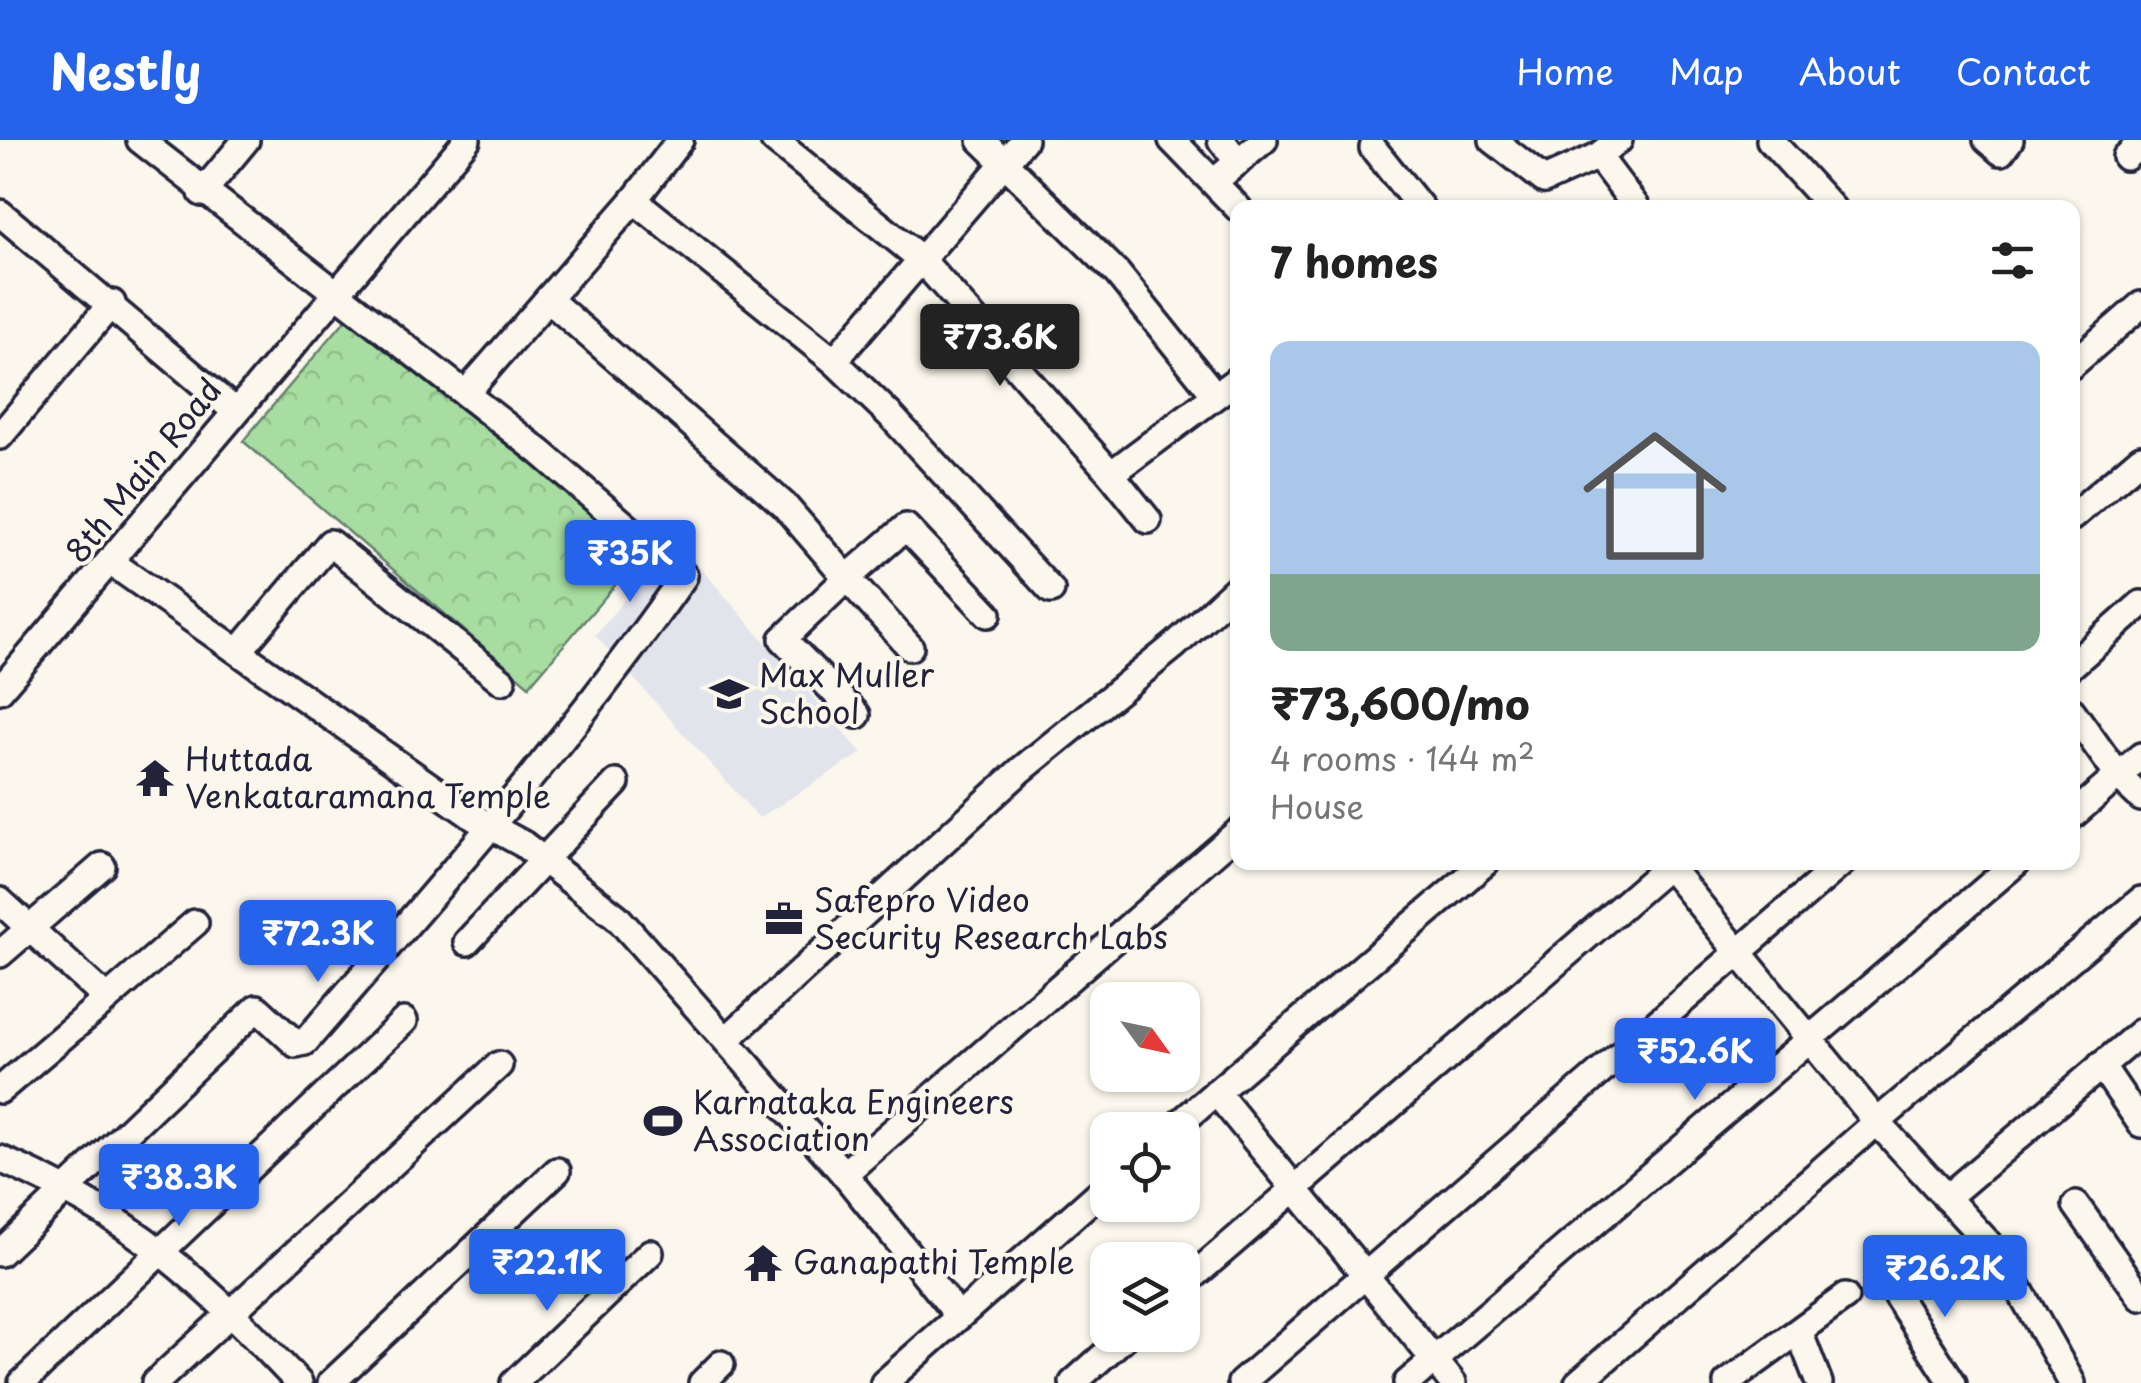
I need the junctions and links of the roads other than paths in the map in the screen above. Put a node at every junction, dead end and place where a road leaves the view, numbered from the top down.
1 (140, 140) edge
2 (246, 140) edge
3 (467, 140) edge
4 (680, 140) edge
5 (774, 140) edge
6 (981, 140) edge
7 (1024, 140) edge
8 (1172, 140) edge
9 (1220, 140) edge
10 (1264, 140) edge
11 (1493, 140) edge
12 (1619, 140) edge
13 (1770, 140) edge
14 (1988, 140) edge
15 (2010, 140) edge
16 (1373, 148) dead end
17 (1598, 156) junction
18 (1006, 161) junction
19 (1238, 162) junction
20 (1215, 181) junction
21 (202, 192) junction
22 (634, 200) junction
23 (1231, 200) edge
24 (1415, 200) edge
25 (1631, 200) edge
26 (1825, 200) edge
27 (2, 219) edge
28 (921, 259) junction
29 (335, 291) junction
30 (548, 300) junction
31 (112, 304) junction
32 (2141, 305) edge
33 (2080, 358) edge
34 (834, 360) junction
35 (1230, 385) edge
36 (466, 393) junction
37 (1215, 395) junction
38 (235, 411) junction
39 (0, 436) edge
40 (2141, 458) edge
41 (1111, 474) junction
42 (2080, 509) edge
43 (1148, 520) dead end
44 (112, 564) junction
45 (847, 578) junction
46 (1051, 590) dead end
47 (1230, 594) edge
48 (2141, 604) edge
49 (988, 614) dead end
50 (910, 647) dead end
51 (240, 650) junction
52 (2080, 657) edge
53 (502, 682) dead end
54 (0, 690) edge
55 (856, 715) dead end
56 (2080, 722) edge
57 (2141, 756) edge
58 (2119, 776) junction
59 (616, 783) dead end
60 (2141, 798) edge
61 (2080, 809) edge
62 (492, 828) junction
63 (1230, 839) edge
64 (544, 860) junction
65 (102, 866) dead end
66 (1477, 870) edge
67 (1662, 870) edge
68 (1674, 870) edge
69 (1834, 870) edge
70 (2008, 870) edge
71 (2141, 900) edge
72 (0, 901) edge
73 (195, 923) dead end
74 (31, 926) junction
75 (467, 942) dead end
76 (1738, 953) junction
77 (0, 954) edge
78 (106, 1000) junction
79 (404, 1022) dead end
80 (2141, 1032) edge
81 (727, 1039) junction
82 (1810, 1041) junction
83 (499, 1065) dead end
84 (2101, 1065) junction
85 (0, 1090) edge
86 (1216, 1092) junction
87 (1193, 1112) edge
88 (1877, 1122) junction
89 (2141, 1124) edge
90 (0, 1159) edge
91 (557, 1170) dead end
92 (844, 1174) junction
93 (69, 1188) junction
94 (1293, 1189) junction
95 (1946, 1198) junction
96 (1090, 1201) edge
97 (2076, 1205) dead end
98 (165, 1252) junction
99 (650, 1252) dead end
100 (0, 1253) edge
101 (1200, 1270) edge
102 (1367, 1276) junction
103 (1890, 1286) dead end
104 (1845, 1297) dead end
105 (2141, 1297) edge
106 (232, 1312) junction
107 (958, 1315) junction
108 (1800, 1334) junction
109 (1108, 1352) edge
110 (1436, 1360) junction
111 (721, 1364) dead end
112 (1739, 1380) edge
113 (22, 1383) edge
114 (155, 1383) edge
115 (299, 1383) edge
116 (331, 1383) edge
117 (514, 1383) edge
118 (702, 1383) edge
119 (884, 1383) edge
120 (1072, 1383) edge
121 (1241, 1383) edge
122 (1408, 1383) edge
123 (1453, 1383) edge
124 (1578, 1383) edge
125 (1820, 1383) edge
126 (1953, 1383) edge
127 (2072, 1383) edge

1 - 21 street
2 - 21 street
3 - 29 street, 8th Main Road
4 - 22 street
5 - 28 street
6 - 18 street
7 - 18 street
8 - 20 street
9 - 19 street
10 - 19 street
11 - 17 street
12 - 17 street
13 - 26 street
14 - 15 street
16 - 24 street
17 - 25 street
18 - 28 street
18 - 37 street
19 - 20 street
20 - 23 street
21 - 29 street
22 - 30 street
22 - 34 street
27 - 31 street
28 - 34 street
28 - 41 street
29 - 36 street
29 - 38 street, 8th Main Road
30 - 36 street
30 - 45 street
31 - 38 street
31 - 39 street
32 - 33 street
34 - 46 street
35 - 37 street
36 - 62 street
37 - 41 street
38 - 44 street, 8th Main Road
40 - 42 street
41 - 43 street
44 - 51 street
44 - 54 street, 8th Main Road
45 - 49 street
45 - 50 street
45 - 55 street
47 - 81 street
48 - 52 street
51 - 53 street
51 - 62 street
56 - 58 street
57 - 58 street
58 - 60 street
58 - 61 street
59 - 64 street
62 - 64 street
62 - 93 street
63 - 92 street
64 - 75 street
64 - 81 street
65 - 74 street
66 - 86 street
67 - 94 street
68 - 76 street
69 - 76 street
70 - 82 street
71 - 88 street
72 - 74 street
73 - 78 street
74 - 77 street
74 - 78 street
76 - 82 street
76 - 102 street
78 - 85 street
79 - 98 street
80 - 84 street
81 - 92 street
82 - 88 street
82 - 110 street
83 - 106 street
84 - 89 street
84 - 95 street
86 - 87 street
86 - 94 street
88 - 95 street
88 - 124 street
90 - 93 street
91 - 116 street
92 - 107 street
93 - 98 street
93 - 100 street
94 - 101 street
94 - 102 street
95 - 127 street
96 - 107 street
97 - 105 street
98 - 106 street
98 - 113 street
99 - 117 street
102 - 110 street
102 - 121 street
103 - 126 street
104 - 108 street
106 - 114 street
106 - 115 street
107 - 119 street
108 - 112 street
108 - 125 street
109 - 120 street
110 - 122 street
110 - 123 street
111 - 118 street

